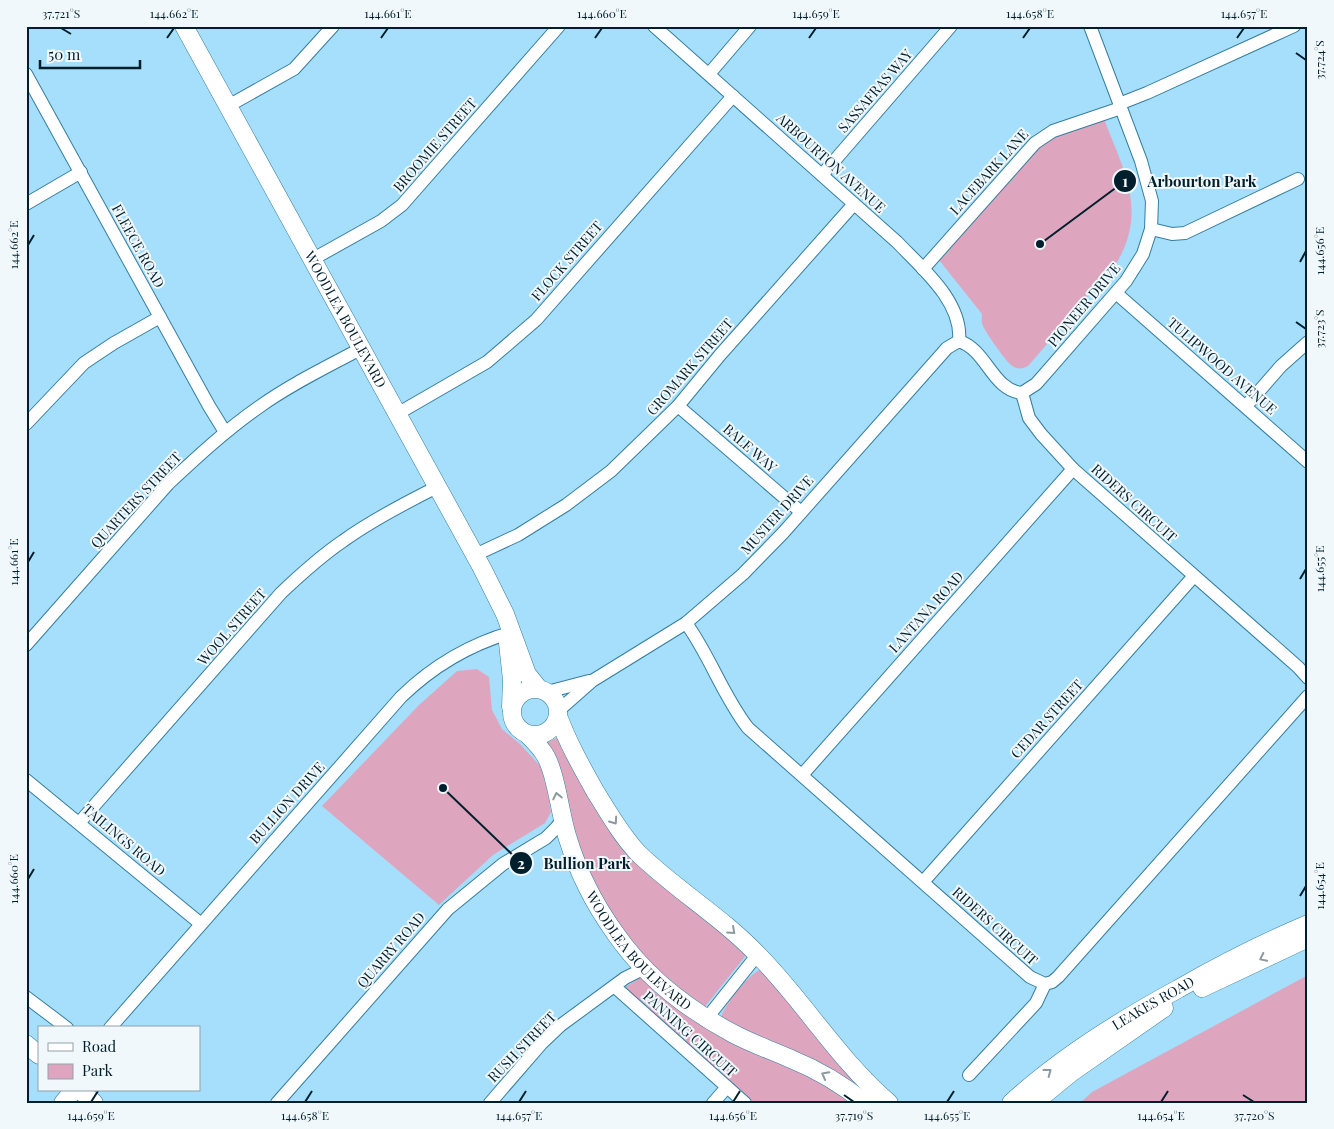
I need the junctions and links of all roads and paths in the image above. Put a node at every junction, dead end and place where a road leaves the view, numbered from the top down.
1 (184, 26) edge
2 (333, 26) edge
3 (559, 26) edge
4 (654, 26) edge
5 (750, 26) edge
6 (951, 26) edge
7 (1090, 26) edge
8 (1294, 26) edge
9 (26, 74) edge
10 (709, 74) junction
11 (733, 96) junction
12 (228, 106) junction
13 (1120, 106) junction
14 (80, 172) junction
15 (822, 175) junction
16 (1298, 179) dead end
17 (26, 204) edge
18 (854, 204) junction
19 (1151, 229) junction
20 (313, 259) junction
21 (923, 269) junction
22 (1116, 293) junction
23 (160, 317) junction
24 (959, 341) junction
25 (1308, 342) edge
26 (362, 348) junction
27 (1022, 393) junction
28 (678, 406) junction
29 (1246, 406) junction
30 (397, 414) junction
31 (26, 424) edge
32 (226, 432) junction
33 (1308, 462) edge
34 (1073, 469) junction
35 (437, 487) junction
36 (801, 512) junction
37 (475, 555) junction
38 (1194, 576) junction
39 (686, 623) junction
40 (510, 633) junction
41 (26, 645) edge
42 (1308, 678) edge
43 (592, 680) junction
44 (543, 690) junction
45 (1308, 696) edge
46 (511, 710) junction
47 (558, 714) junction
48 (528, 735) junction
49 (802, 775) junction
50 (26, 780) edge
51 (562, 820) junction
52 (79, 823) junction
53 (546, 838) junction
54 (568, 842) junction
55 (923, 882) junction
56 (201, 924) junction
57 (1308, 924) edge
58 (1308, 938) edge
59 (758, 954) junction
60 (641, 965) junction
61 (620, 982) junction
62 (1045, 984) junction
63 (26, 997) edge
64 (707, 1018) junction
65 (64, 1026) edge
66 (112, 1026) edge
67 (26, 1044) edge
68 (38, 1054) edge
69 (969, 1075) dead end
70 (727, 1087) junction
71 (72, 1092) edge
72 (82, 1092) edge
73 (62, 1103) edge
74 (94, 1103) edge
75 (277, 1103) edge
76 (490, 1103) edge
77 (713, 1103) edge
78 (744, 1103) edge
79 (865, 1103) edge
80 (889, 1103) edge
81 (1010, 1103) edge
82 (1034, 1103) edge

1 - 12 street, WOODLEA BOULEVARD
2 - 12 street
3 - 20 street, BROOMIE STREET
4 - 10 street, ARBOURTON AVENUE
5 - 10 street
6 - 15 street, SASSAFRAS WAY
7 - 13 street, PIONEER DRIVE
8 - 13 street, LACEBARK LANE
9 - 14 street, FLEECE ROAD
10 - 11 street, ARBOURTON AVENUE
11 - 15 street, ARBOURTON AVENUE
11 - 30 street, FLOCK STREET
12 - 20 street, WOODLEA BOULEVARD
13 - 19 street, PIONEER DRIVE
13 - 21 street, LACEBARK LANE
14 - 17 street
14 - 23 street, FLEECE ROAD
15 - 18 street, ARBOURTON AVENUE
16 - 19 street
18 - 21 street, ARBOURTON AVENUE
18 - 28 street, GROMARK STREET
19 - 22 street, PIONEER DRIVE
20 - 26 street, WOODLEA BOULEVARD
21 - 24 street, ARBOURTON AVENUE
22 - 27 street, PIONEER DRIVE
22 - 29 street, TULIPWOOD AVENUE
23 - 31 street
23 - 32 street, FLEECE ROAD
24 - 27 street
24 - 36 street, MUSTER DRIVE
25 - 29 street
26 - 30 street, WOODLEA BOULEVARD
26 - 32 street, QUARTERS STREET
27 - 34 street, RIDERS CIRCUIT
28 - 36 street, BALE WAY
28 - 37 street, GROMARK STREET
29 - 33 street, TULIPWOOD AVENUE
30 - 35 street, WOODLEA BOULEVARD
32 - 41 street, QUARTERS STREET
34 - 38 street, RIDERS CIRCUIT
34 - 49 street, LANTANA ROAD
35 - 37 street, WOODLEA BOULEVARD
35 - 52 street, WOOL STREET
36 - 39 street, MUSTER DRIVE
37 - 40 street, WOODLEA BOULEVARD
38 - 42 street, RIDERS CIRCUIT
38 - 55 street, CEDAR STREET
39 - 43 street, MUSTER DRIVE
39 - 49 street, RIDERS CIRCUIT
40 - 44 street, WOODLEA BOULEVARD
40 - 46 street, WOODLEA BOULEVARD
40 - 56 street, BULLION DRIVE
43 - 44 street, MUSTER DRIVE
43 - 47 street, MUSTER DRIVE
44 - 46 street
44 - 47 street
45 - 62 street
46 - 48 street
47 - 48 street
47 -> 59 street
51 -> 48 street, WOODLEA BOULEVARD
49 - 55 street, RIDERS CIRCUIT
50 - 52 street, TAILINGS ROAD
51 - 53 street, QUARRY ROAD
51 - 54 street, WOODLEA BOULEVARD
52 - 56 street, TAILINGS ROAD
53 - 54 street
53 - 75 street, QUARRY ROAD
54 - 60 street, WOODLEA BOULEVARD
55 - 62 street, RIDERS CIRCUIT
56 - 66 street, BULLION DRIVE
81 -> 57 street, LEAKES ROAD
58 -> 82 street, LEAKES ROAD
59 - 64 street, WOODLEA BOULEVARD
59 - 80 street
60 - 61 street, RUSH STREET
60 - 64 street, WOODLEA BOULEVARD
61 - 70 street, PANNING CIRCUIT
61 - 76 street, RUSH STREET
62 - 69 street
63 - 65 street
79 -> 64 street, WOODLEA BOULEVARD
67 - 68 street
70 - 77 street
70 - 78 street, PANNING CIRCUIT
71 - 73 street
72 - 74 street

